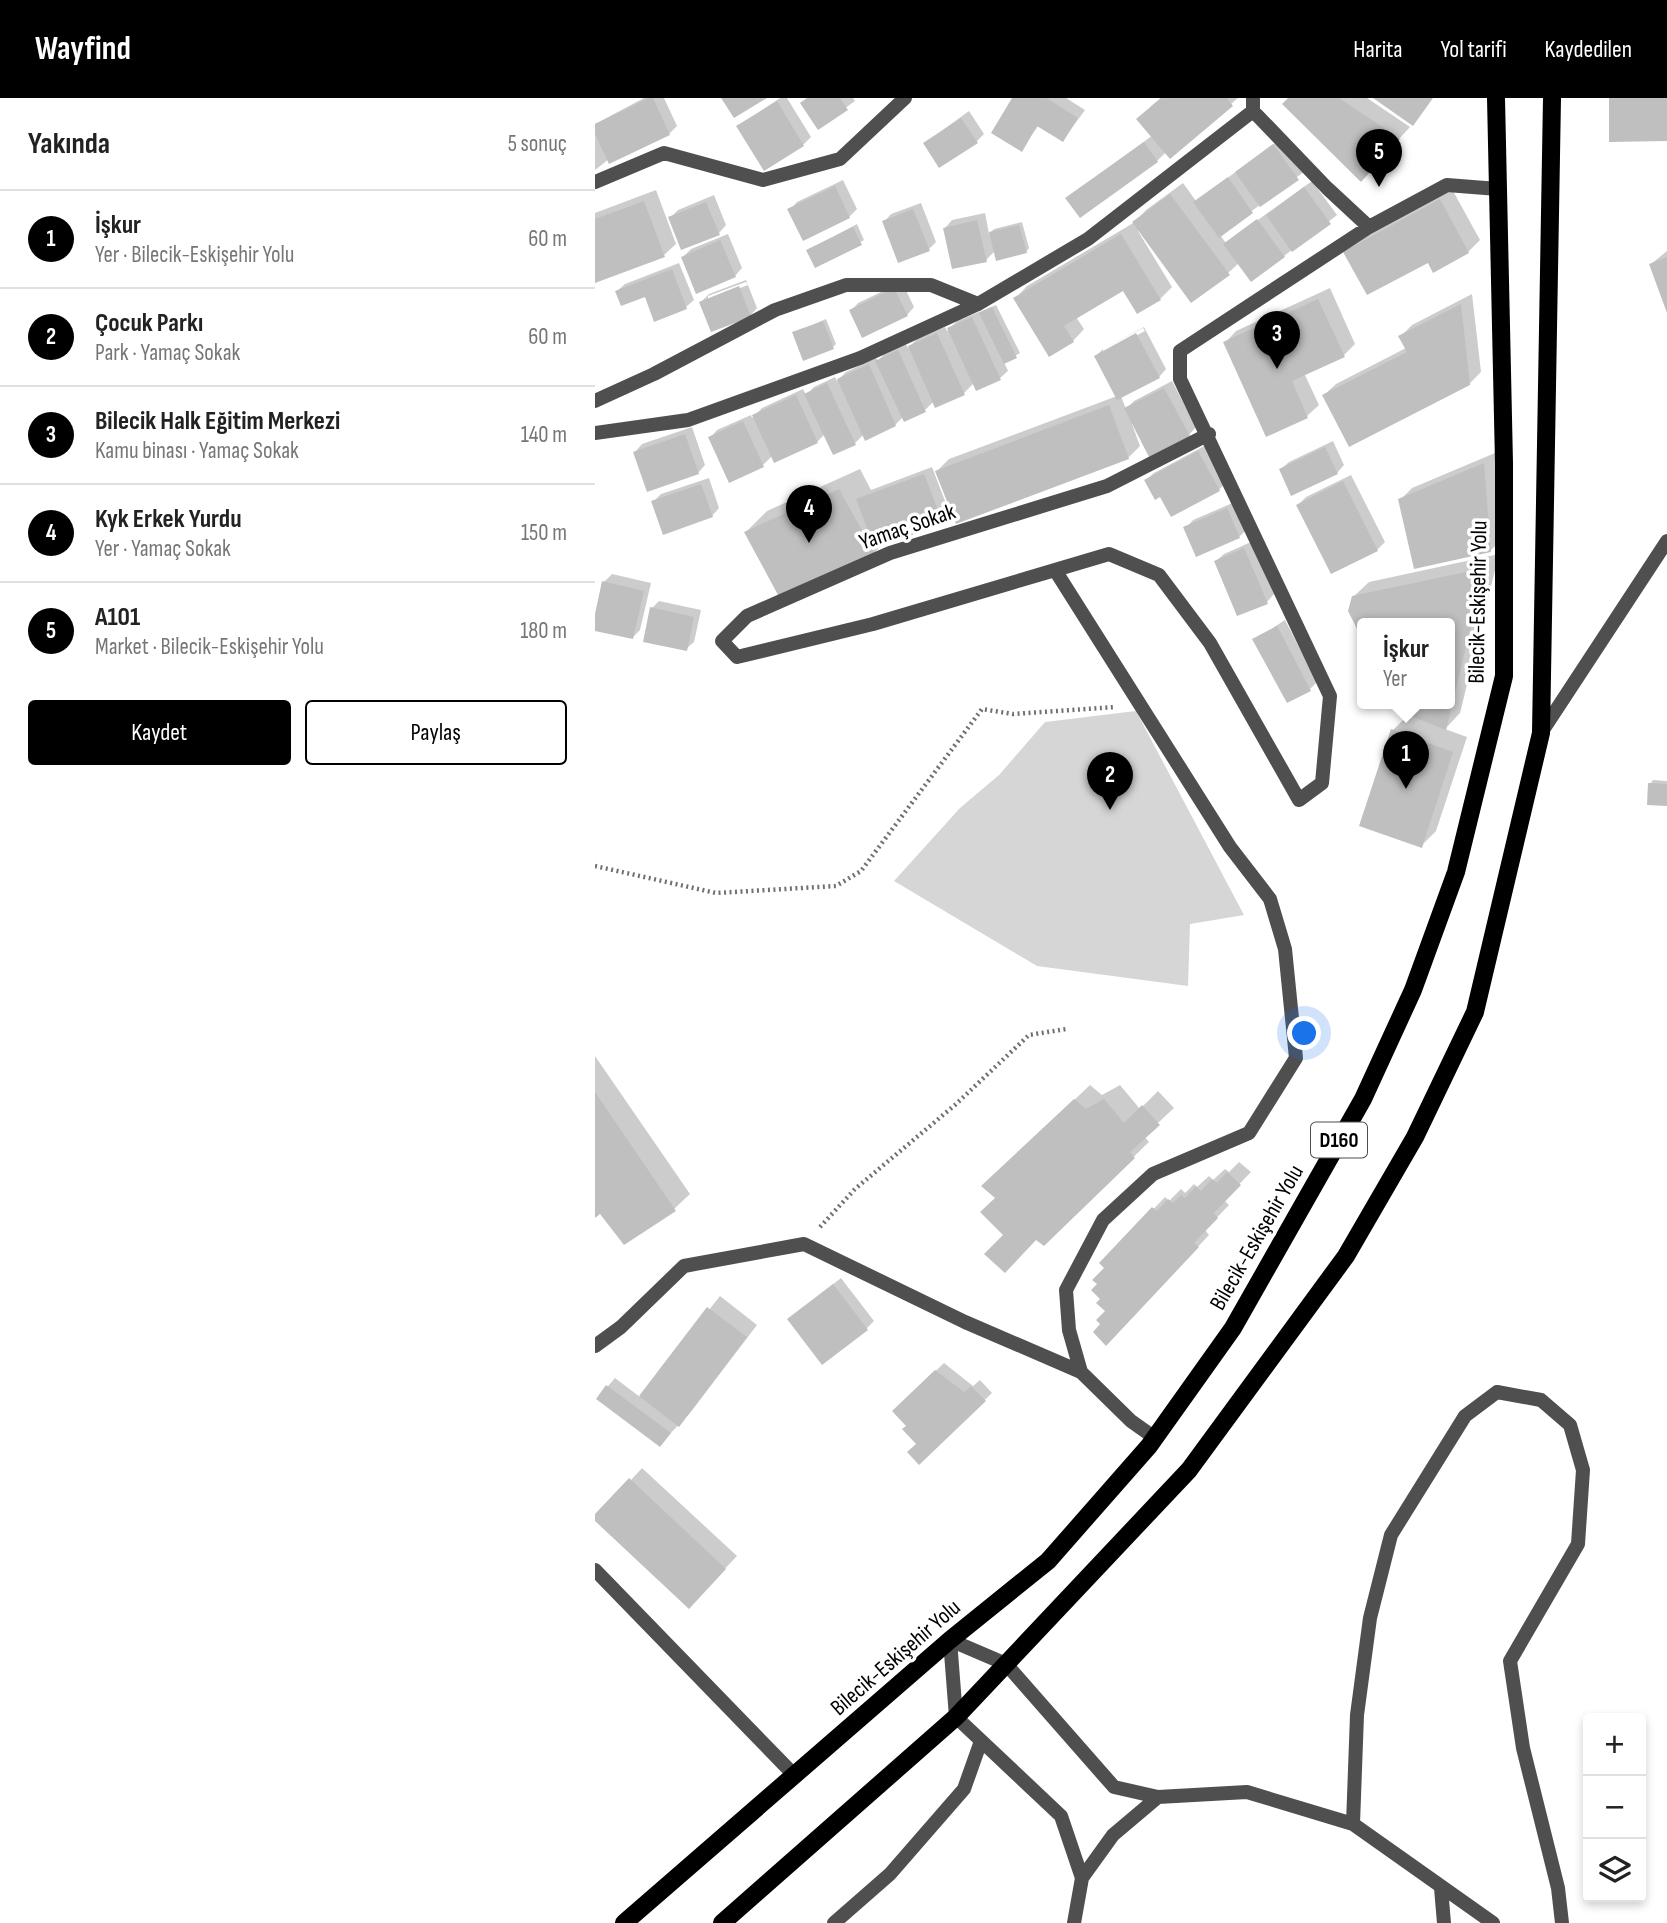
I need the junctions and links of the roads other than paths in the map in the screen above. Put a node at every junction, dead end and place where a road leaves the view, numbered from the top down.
1 (905, 98) edge
2 (1496, 98) edge
3 (1552, 98) edge
4 (1253, 104) edge
5 (595, 182) edge
6 (1498, 189) junction
7 (1369, 227) junction
8 (978, 304) junction
9 (595, 401) edge
10 (595, 432) edge
11 (1209, 434) junction
12 (1667, 541) edge
13 (1055, 570) junction
14 (1541, 733) junction
15 (595, 1346) edge
16 (1081, 1372) junction
17 (1155, 1438) junction
18 (595, 1570) edge
19 (950, 1640) junction
20 (1006, 1664) junction
21 (956, 1717) junction
22 (981, 1741) junction
23 (795, 1776) junction
24 (1158, 1797) junction
25 (1353, 1824) junction
26 (1082, 1878) junction
27 (1441, 1888) junction
28 (624, 1923) edge
29 (722, 1923) edge
30 (834, 1923) edge
31 (1074, 1923) edge
32 (1444, 1923) edge
33 (1493, 1923) edge
34 (1562, 1923) edge

1 - 5 street
2 - 6 main road, Bilecik-Eskişehir Yolu / D160
3 - 14 main road, D160
4 - 7 street
4 - 8 street
6 - 7 street
6 - 17 main road, Bilecik-Eskişehir Yolu / D160
7 - 11 street
8 - 9 street
8 - 10 street
11 - 13 street
11 - 13 street, Yamaç Sokak
12 - 14 street
13 - 16 street
14 - 20 main road, D160
15 - 16 street
16 - 17 street
17 - 19 main road, Bilecik-Eskişehir Yolu / D160
18 - 23 street
19 - 20 street
19 - 21 street
19 - 23 main road, Bilecik-Eskişehir Yolu / D160
20 - 21 main road, D160
20 - 24 street
21 - 22 street
21 - 29 main road, D160
22 - 26 street
22 - 30 street
23 - 28 main road, Bilecik-Eskişehir Yolu / D160
24 - 25 street
24 - 26 street
25 - 27 street
25 - 34 street
26 - 31 street
27 - 32 street
27 - 33 street

